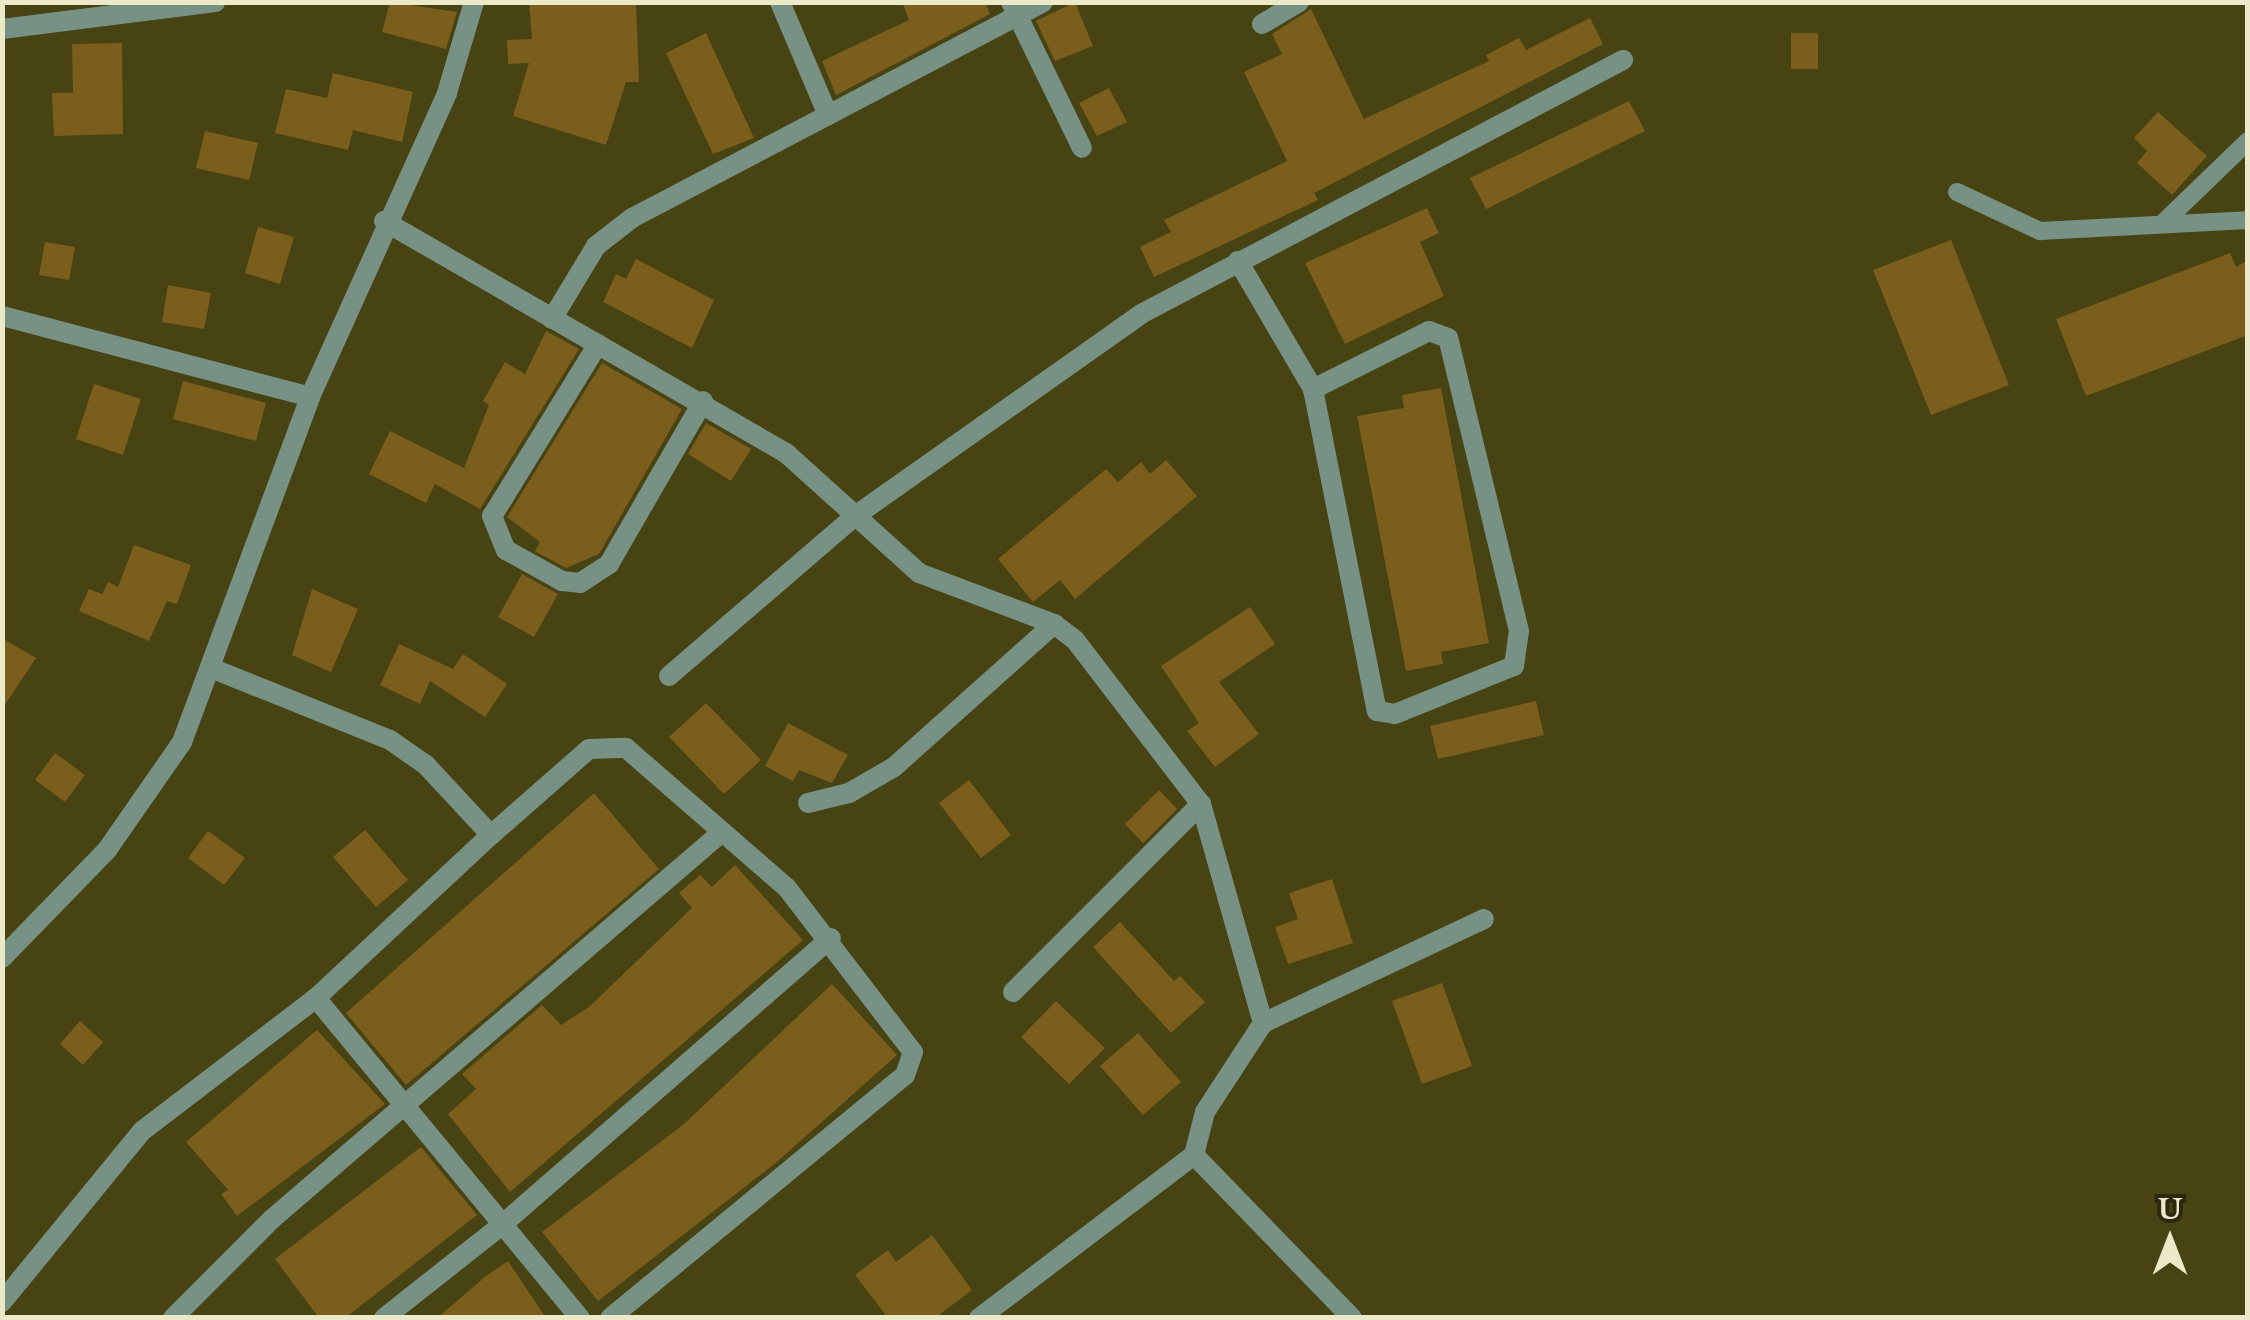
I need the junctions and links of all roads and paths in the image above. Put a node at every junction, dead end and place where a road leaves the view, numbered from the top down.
1 (214, 2) edge
2 (474, 2) edge
3 (780, 2) edge
4 (1043, 2) edge
5 (1298, 2) edge
6 (1014, 11) edge
7 (1262, 24) dead end
8 (2, 29) edge
9 (1623, 60) dead end
10 (828, 114) junction
11 (2248, 141) edge
12 (1082, 148) dead end
13 (1957, 192) dead end
14 (384, 220) junction
15 (2248, 220) edge
16 (2163, 223) junction
17 (1238, 261) junction
18 (2, 316) edge
19 (552, 318) junction
20 (598, 344) junction
21 (1313, 389) junction
22 (310, 396) junction
23 (704, 401) junction
24 (855, 516) junction
25 (1054, 624) junction
26 (213, 670) junction
27 (668, 676) dead end
28 (808, 802) dead end
29 (1201, 804) junction
30 (721, 833) junction
31 (492, 835) junction
32 (1484, 920) dead end
33 (831, 938) junction
34 (2, 958) edge
35 (1014, 992) dead end
36 (316, 998) junction
37 (1264, 1024) junction
38 (408, 1110) junction
39 (1194, 1155) junction
40 (503, 1224) junction
41 (2, 1302) edge
42 (173, 1318) edge
43 (384, 1318) edge
44 (580, 1318) edge
45 (610, 1318) edge
46 (979, 1318) edge
47 (1352, 1318) edge

1 - 8 street
2 - 14 street
3 - 10 street
4 - 6 street
5 - 7 street
6 - 10 street
6 - 12 street
9 - 17 street
10 - 19 street
11 - 16 lane
13 - 16 lane
14 - 19 street
14 - 22 street
15 - 16 lane
17 - 21 street
17 - 24 street
18 - 22 street
19 - 20 street
20 - 23 street
20 - 23 street
21 - 21 street
22 - 26 street
23 - 24 street
24 - 25 street
24 - 27 street
25 - 28 street
25 - 29 street
26 - 31 street
26 - 34 street
29 - 35 street
29 - 37 street
30 - 31 street
30 - 33 street
30 - 38 street
31 - 36 street
32 - 37 street
33 - 40 street
33 - 45 street
36 - 38 street
36 - 41 street
37 - 39 street
38 - 40 street
38 - 42 street
39 - 46 street
39 - 47 street
40 - 43 street
40 - 44 street

